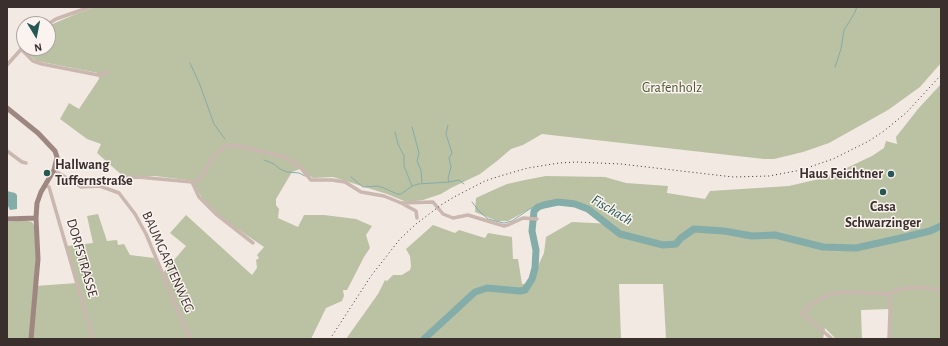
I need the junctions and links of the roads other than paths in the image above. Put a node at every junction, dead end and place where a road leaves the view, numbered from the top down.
1 (90, 7) edge
2 (56, 19) edge
3 (16, 55) edge
4 (29, 56) edge
5 (7, 65) edge
6 (108, 72) dead end
7 (7, 108) edge
8 (7, 151) edge
9 (26, 163) dead end
10 (54, 170) junction
11 (192, 182) junction
12 (45, 185) junction
13 (100, 186) junction
14 (401, 203) junction
15 (36, 218) junction
16 (417, 218) dead end
17 (7, 219) edge
18 (537, 219) dead end
19 (254, 243) dead end
20 (941, 290) edge
21 (888, 294) junction
22 (31, 339) edge
23 (93, 339) edge
24 (190, 339) edge
25 (832, 339) edge
26 (888, 339) edge

1 - 2 street
3 - 5 street
4 - 6 street
7 - 10 street
8 - 9 street
10 - 12 street
10 - 13 street
11 - 13 street
11 - 14 street
11 - 19 street
12 - 15 street
12 - 23 street, DORFSTRASSE
13 - 24 street, BAUMGARTENWEG
14 - 16 street
14 - 18 street
15 - 17 street
15 - 22 street
20 - 21 street
21 - 25 street
21 - 26 street

